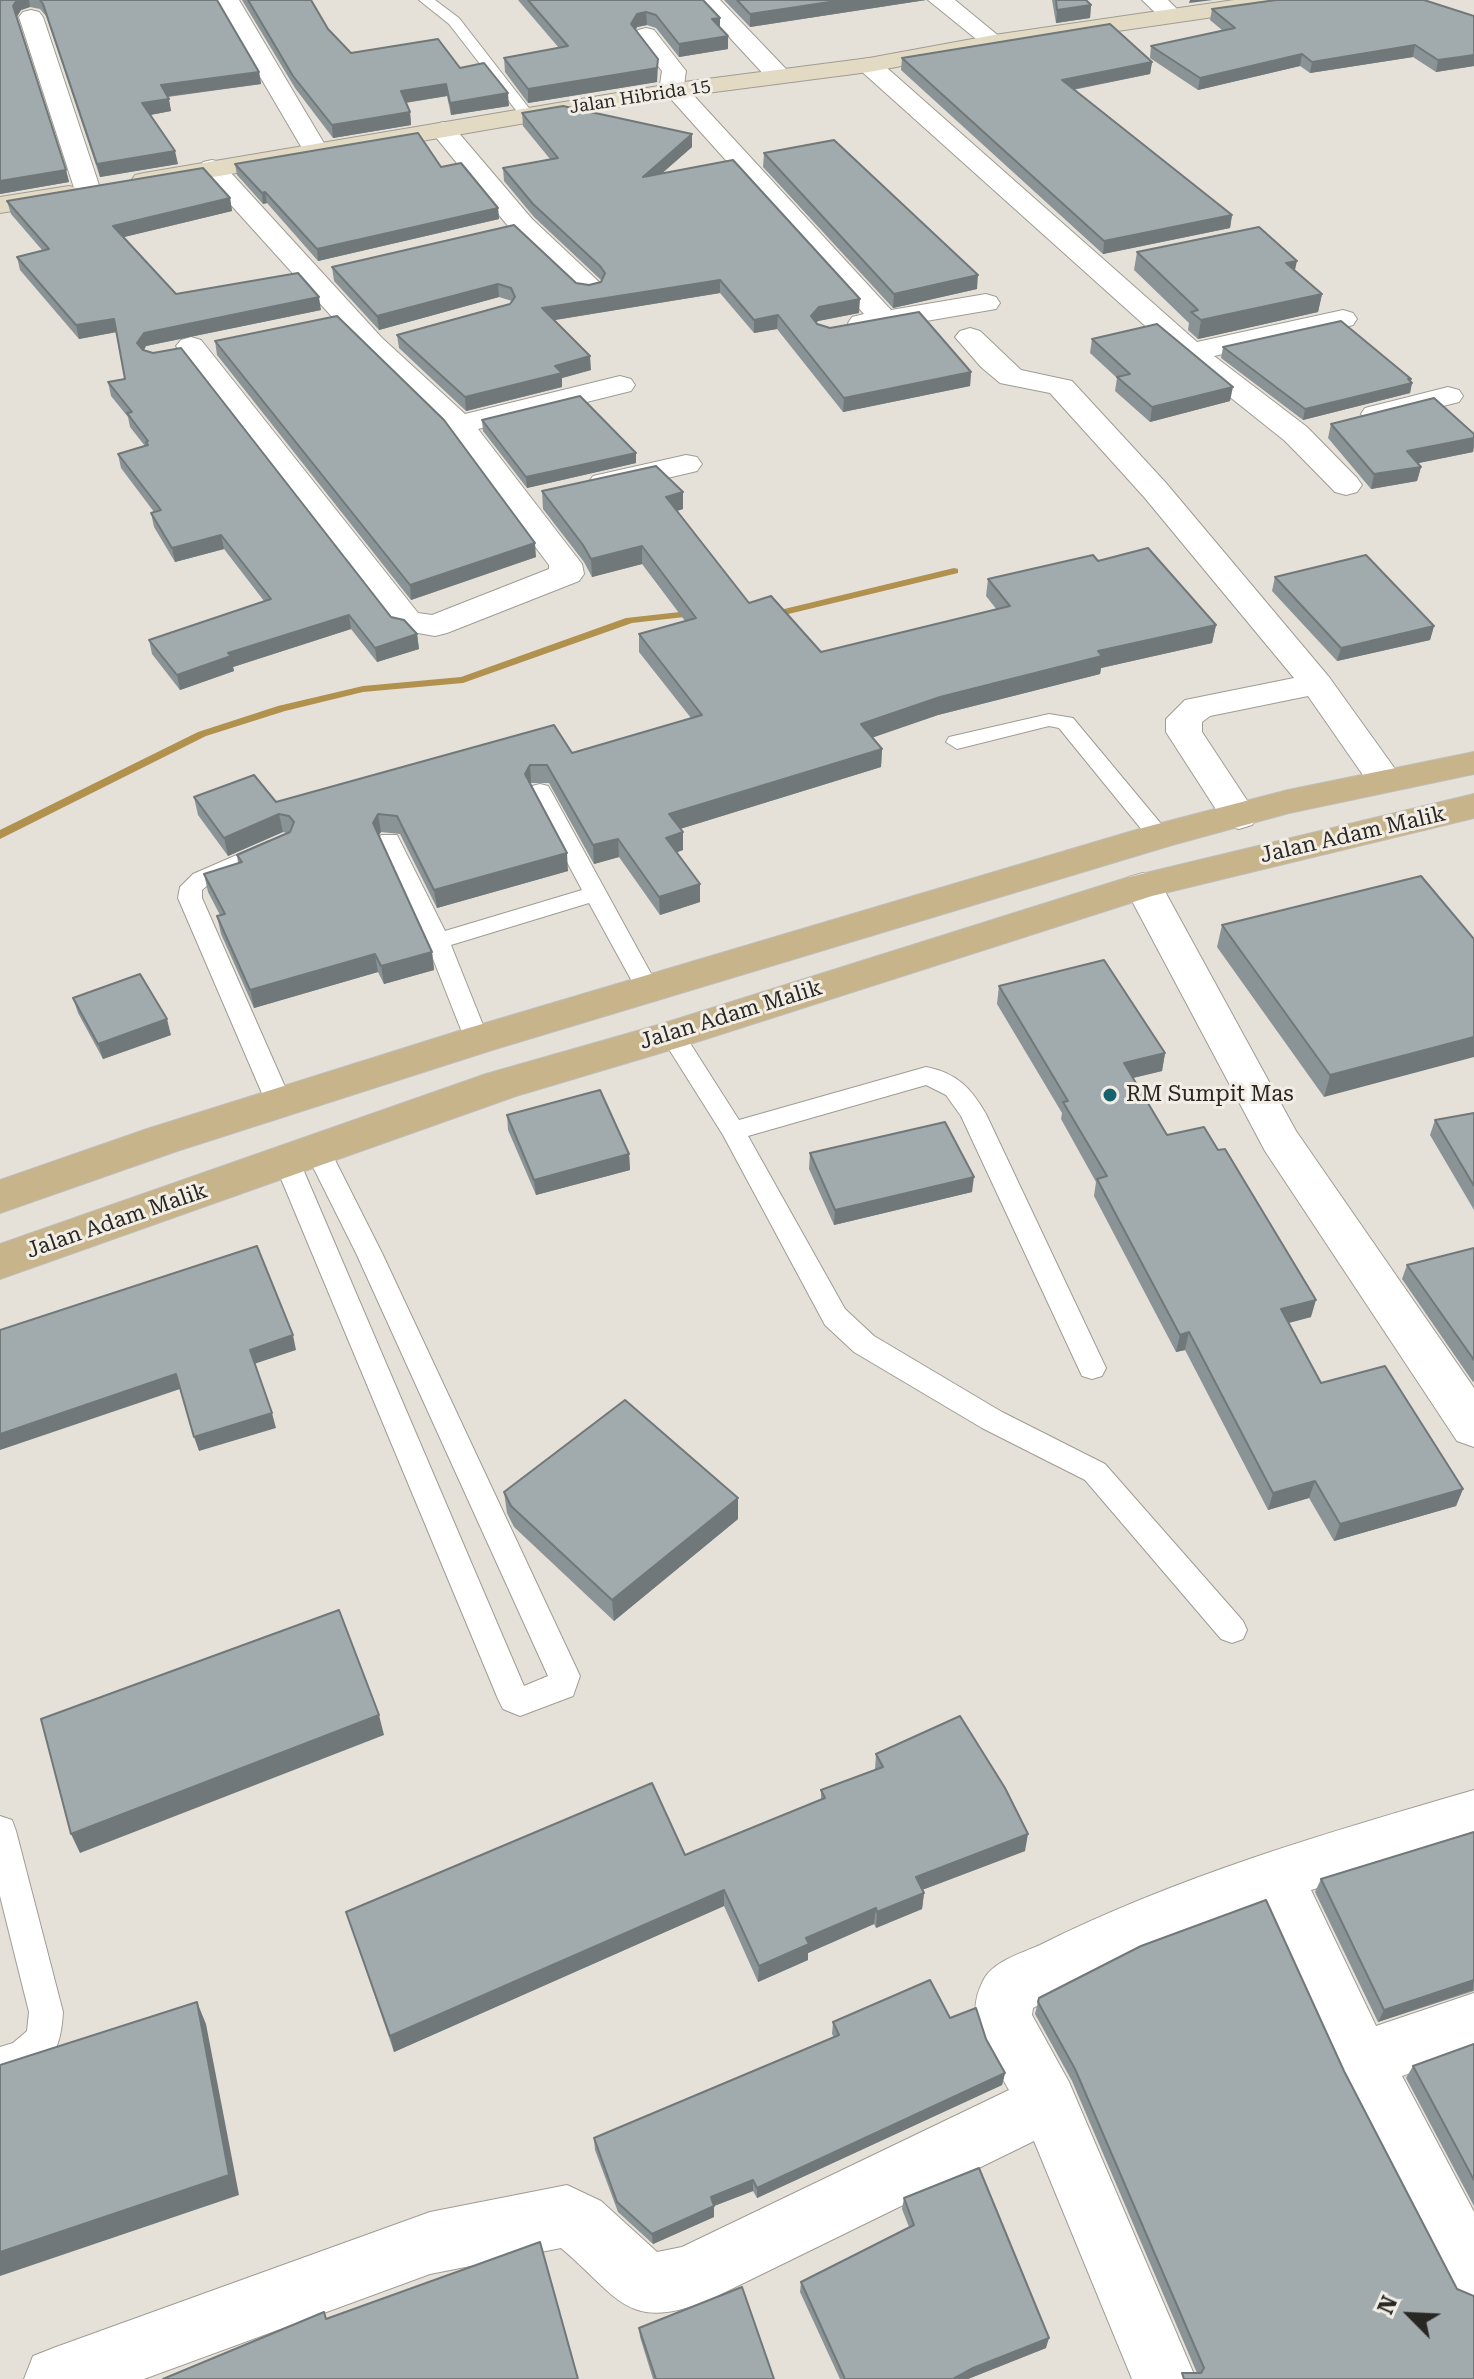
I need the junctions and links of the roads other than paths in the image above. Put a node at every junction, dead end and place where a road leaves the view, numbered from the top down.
1 (227, 0) edge
2 (426, 0) edge
3 (707, 0) edge
4 (940, 0) edge
5 (1282, 0) edge
6 (1162, 7) edge
7 (31, 17) dead end
8 (646, 35) edge
9 (994, 42) junction
10 (869, 65) junction
11 (778, 75) junction
12 (673, 90) junction
13 (527, 115) junction
14 (443, 130) junction
15 (315, 150) junction
16 (212, 168) junction
17 (88, 191) junction
18 (0, 205) edge
19 (522, 225) junction
20 (492, 232) edge
21 (1127, 260) dead end
22 (1098, 266) junction
23 (589, 288) edge
24 (986, 303) dead end
25 (348, 316) junction
26 (884, 319) junction
27 (1343, 319) edge
28 (316, 322) edge
29 (829, 330) edge
30 (970, 337) dead end
31 (222, 340) edge
32 (1191, 352) junction
33 (620, 385) dead end
34 (1448, 396) dead end
35 (459, 425) junction
36 (1296, 434) junction
37 (686, 464) dead end
38 (1346, 485) dead end
39 (578, 489) edge
40 (547, 496) edge
41 (516, 503) junction
42 (1317, 684) junction
43 (957, 742) dead end
44 (1474, 763) edge
45 (1385, 780) junction
46 (540, 791) edge
47 (1474, 806) edge
48 (1239, 817) junction
49 (1416, 821) junction
50 (1159, 836) junction
51 (389, 840) edge
52 (284, 842) edge
53 (1189, 874) junction
54 (1143, 886) junction
55 (595, 894) junction
56 (438, 941) junction
57 (648, 990) junction
58 (672, 1035) junction
59 (477, 1040) junction
60 (501, 1085) junction
61 (280, 1105) junction
62 (733, 1131) junction
63 (302, 1156) junction
64 (0, 1197) edge
65 (354, 1228) junction
66 (320, 1237) junction
67 (0, 1262) edge
68 (1092, 1368) dead end
69 (1474, 1427) edge
70 (1232, 1630) dead end
71 (1474, 1815) edge
72 (0, 1831) edge
73 (1275, 1874) junction
74 (1474, 2022) edge
75 (1362, 2060) junction
76 (0, 2065) edge
77 (1048, 2103) junction
78 (1474, 2276) edge
79 (56, 2379) edge
80 (1164, 2379) edge

1 - 15 street
2 - 13 lane
3 - 11 street
4 - 9 street
5 - 6 street, Jalan Hibrida 15
6 - 9 street, Jalan Hibrida 15
7 - 17 street
8 - 12 street
9 - 10 street, Jalan Hibrida 15
10 - 11 street, Jalan Hibrida 15
10 - 22 street
11 - 12 street, Jalan Hibrida 15
12 - 13 street, Jalan Hibrida 15
12 - 26 street
13 - 14 street, Jalan Hibrida 15
14 - 15 street, Jalan Hibrida 15
14 - 19 street
15 - 16 street, Jalan Hibrida 15
16 - 17 street, Jalan Hibrida 15
16 - 25 street
17 - 18 street, Jalan Hibrida 15
19 - 20 street
19 - 23 street
21 - 22 street
22 - 32 street
24 - 26 street
25 - 28 street
25 - 35 street
26 - 29 street
27 - 32 street
30 - 42 street
31 - 41 street
32 - 36 street
33 - 35 street
34 - 36 street
35 - 41 street
36 - 38 street
37 - 39 street
40 - 41 street
42 - 45 street
42 - 48 street
43 - 50 lane
44 - 45 main road, Jalan Adam Malik
45 - 48 main road, Jalan Adam Malik
45 - 49 main road
46 - 55 lane
47 - 49 main road, Jalan Adam Malik
48 - 50 main road, Jalan Adam Malik
49 - 53 main road, Jalan Adam Malik
50 - 53 main road
50 - 57 main road, Jalan Adam Malik
51 - 56 lane
52 - 61 lane
53 - 54 main road, Jalan Adam Malik
54 - 58 main road, Jalan Adam Malik
54 - 69 street
55 - 56 lane
55 - 57 lane
56 - 59 lane
57 - 58 main road
57 - 59 main road, Jalan Adam Malik
58 - 60 main road, Jalan Adam Malik
58 - 62 lane
59 - 60 main road
59 - 61 main road, Jalan Adam Malik
60 - 63 main road, Jalan Adam Malik
61 - 64 main road, Jalan Adam Malik
62 - 68 lane
62 - 70 lane
63 - 65 lane
63 - 66 lane
63 - 67 main road, Jalan Adam Malik
65 - 66 lane
65 - 66 lane
71 - 73 street
72 - 76 lane
73 - 75 street
73 - 77 street
74 - 75 street
75 - 78 street
77 - 79 street
77 - 80 street

